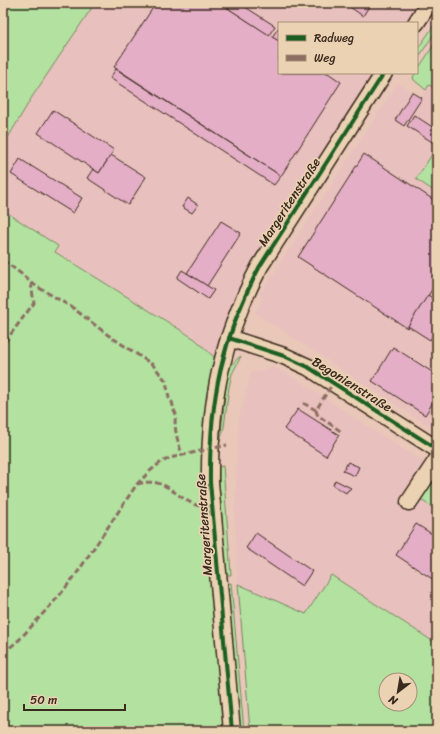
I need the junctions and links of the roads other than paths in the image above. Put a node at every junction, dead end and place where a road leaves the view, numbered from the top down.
1 (429, 3) edge
2 (417, 22) edge
3 (383, 74) edge
4 (229, 338) junction
5 (437, 449) edge
6 (437, 460) edge
7 (409, 502) dead end
8 (232, 731) edge

1 - 2 street
3 - 4 street, Margeritenstraße
4 - 5 street, Begonienstraße
4 - 8 street, Margeritenstraße
6 - 7 street

